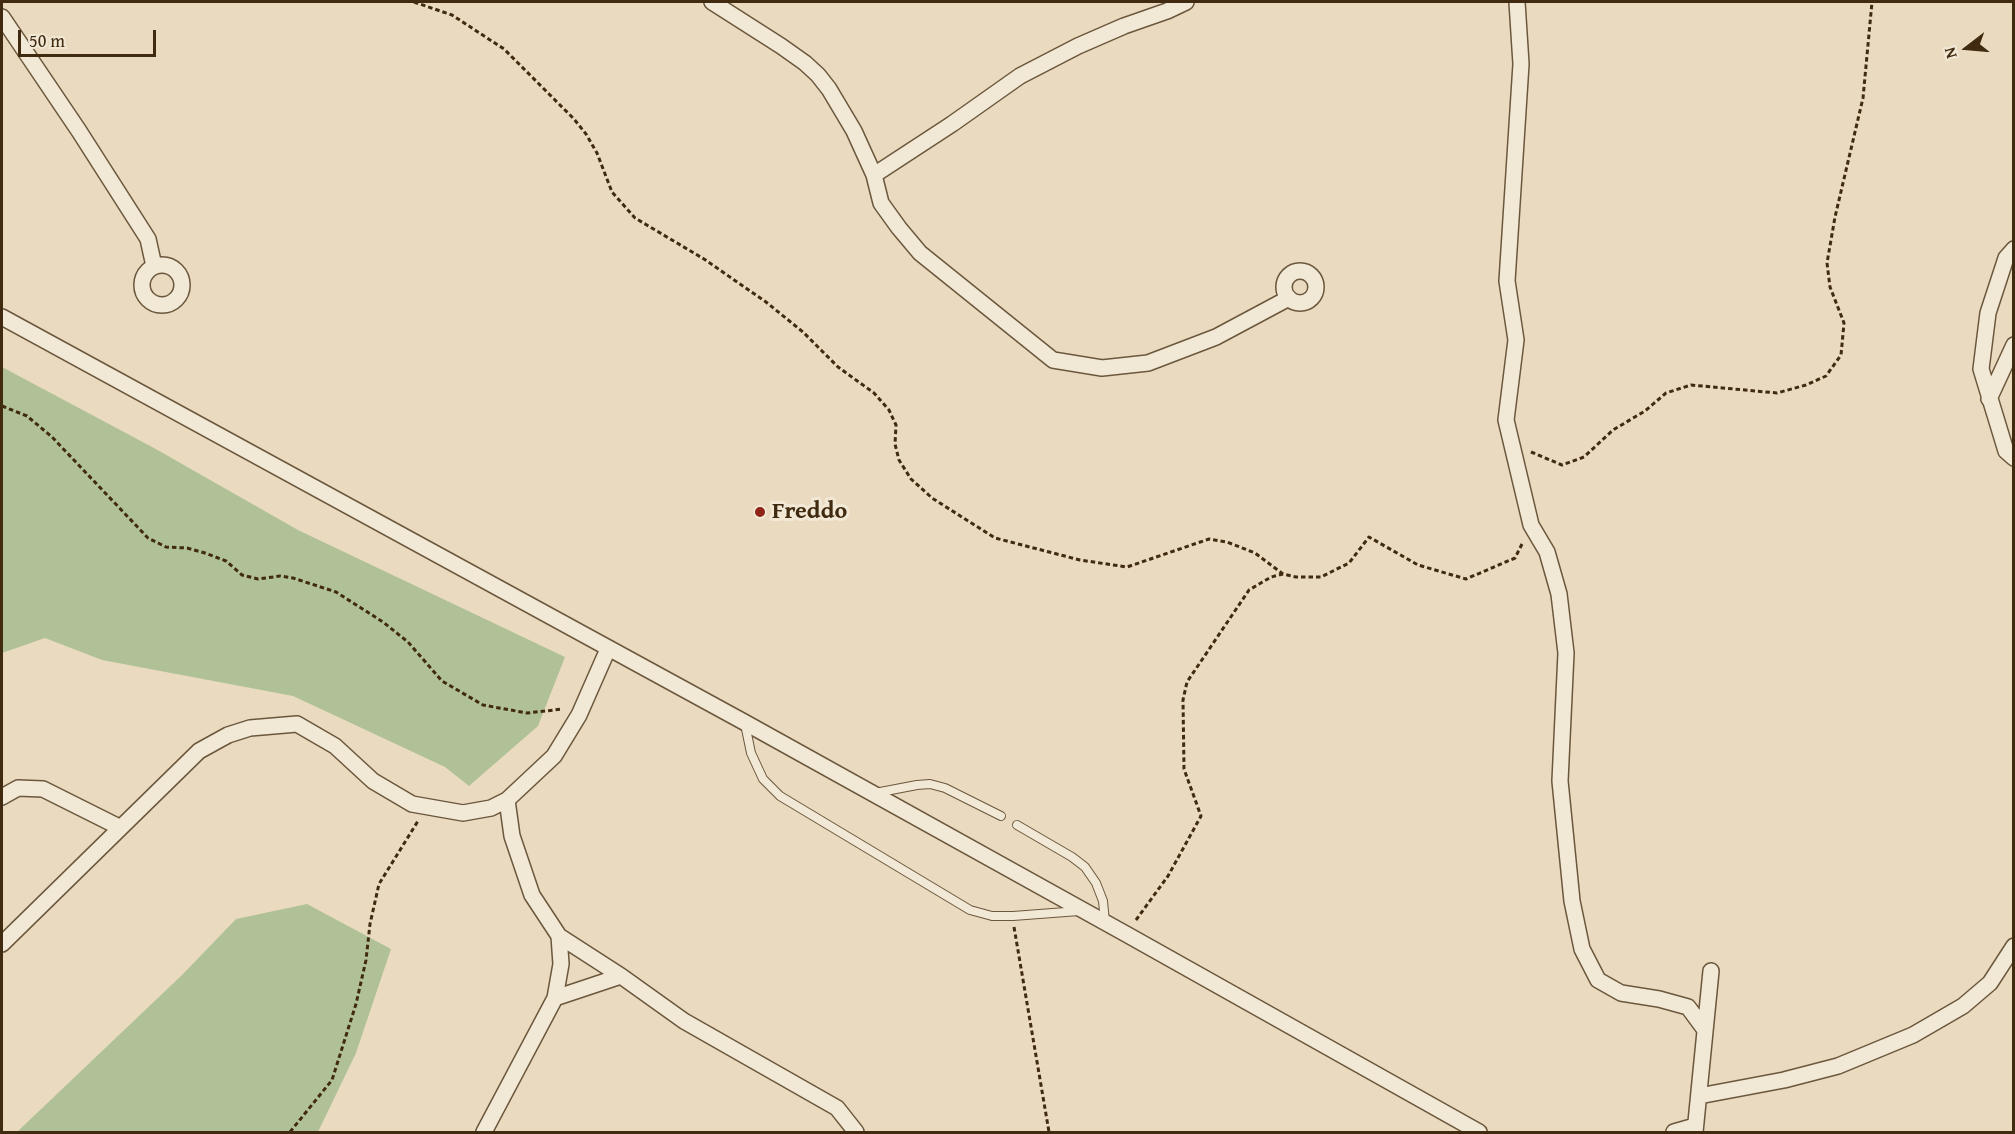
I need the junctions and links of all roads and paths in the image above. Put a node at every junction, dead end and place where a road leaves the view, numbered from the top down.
1 (414, 2) edge
2 (712, 2) edge
3 (1186, 2) edge
4 (1517, 2) edge
5 (1872, 2) edge
6 (2, 17) edge
7 (874, 175) junction
8 (2013, 249) edge
9 (154, 266) dead end
10 (1289, 298) dead end
11 (2, 317) edge
12 (2013, 345) edge
13 (1989, 399) junction
14 (2, 405) edge
15 (1510, 442) junction
16 (2013, 458) edge
17 (1531, 525) junction
18 (1283, 574) junction
19 (608, 649) junction
20 (579, 715) junction
21 (744, 722) junction
22 (873, 794) junction
23 (2, 797) edge
24 (507, 800) junction
25 (428, 807) junction
26 (1001, 816) dead end
27 (1017, 825) dead end
28 (119, 827) junction
29 (1084, 910) junction
30 (1013, 916) junction
31 (1105, 922) junction
32 (1126, 934) junction
33 (559, 936) junction
34 (2, 945) edge
35 (2013, 946) edge
36 (1711, 970) dead end
37 (621, 976) junction
38 (555, 998) junction
39 (1705, 1030) junction
40 (1699, 1096) junction
41 (1695, 1129) edge
42 (290, 1132) edge
43 (483, 1132) edge
44 (856, 1132) edge
45 (1048, 1132) edge
46 (1479, 1132) edge
47 (1674, 1132) edge

1 - 18 path
2 - 7 street
3 - 7 street
4 - 15 street
5 - 15 path
6 - 9 street
7 - 10 street
8 - 13 street
11 - 19 street
12 - 13 street
13 - 16 street
14 - 20 path
15 - 17 street
17 - 18 path
17 - 39 street
18 - 32 path
19 - 20 street
19 - 21 street
20 - 24 street
21 - 22 street
21 - 30 lane
22 - 26 lane
22 - 29 street
23 - 28 street
24 - 25 street
24 - 33 street
25 - 28 street
25 - 42 path
27 - 31 lane
28 - 34 street
29 - 30 lane
29 - 31 street
30 - 45 path
31 - 32 street
32 - 46 street
33 - 37 street
33 - 38 street
35 - 40 street
36 - 39 street
37 - 38 street
37 - 44 street
38 - 43 street
39 - 40 street
40 - 41 street
41 - 47 street

